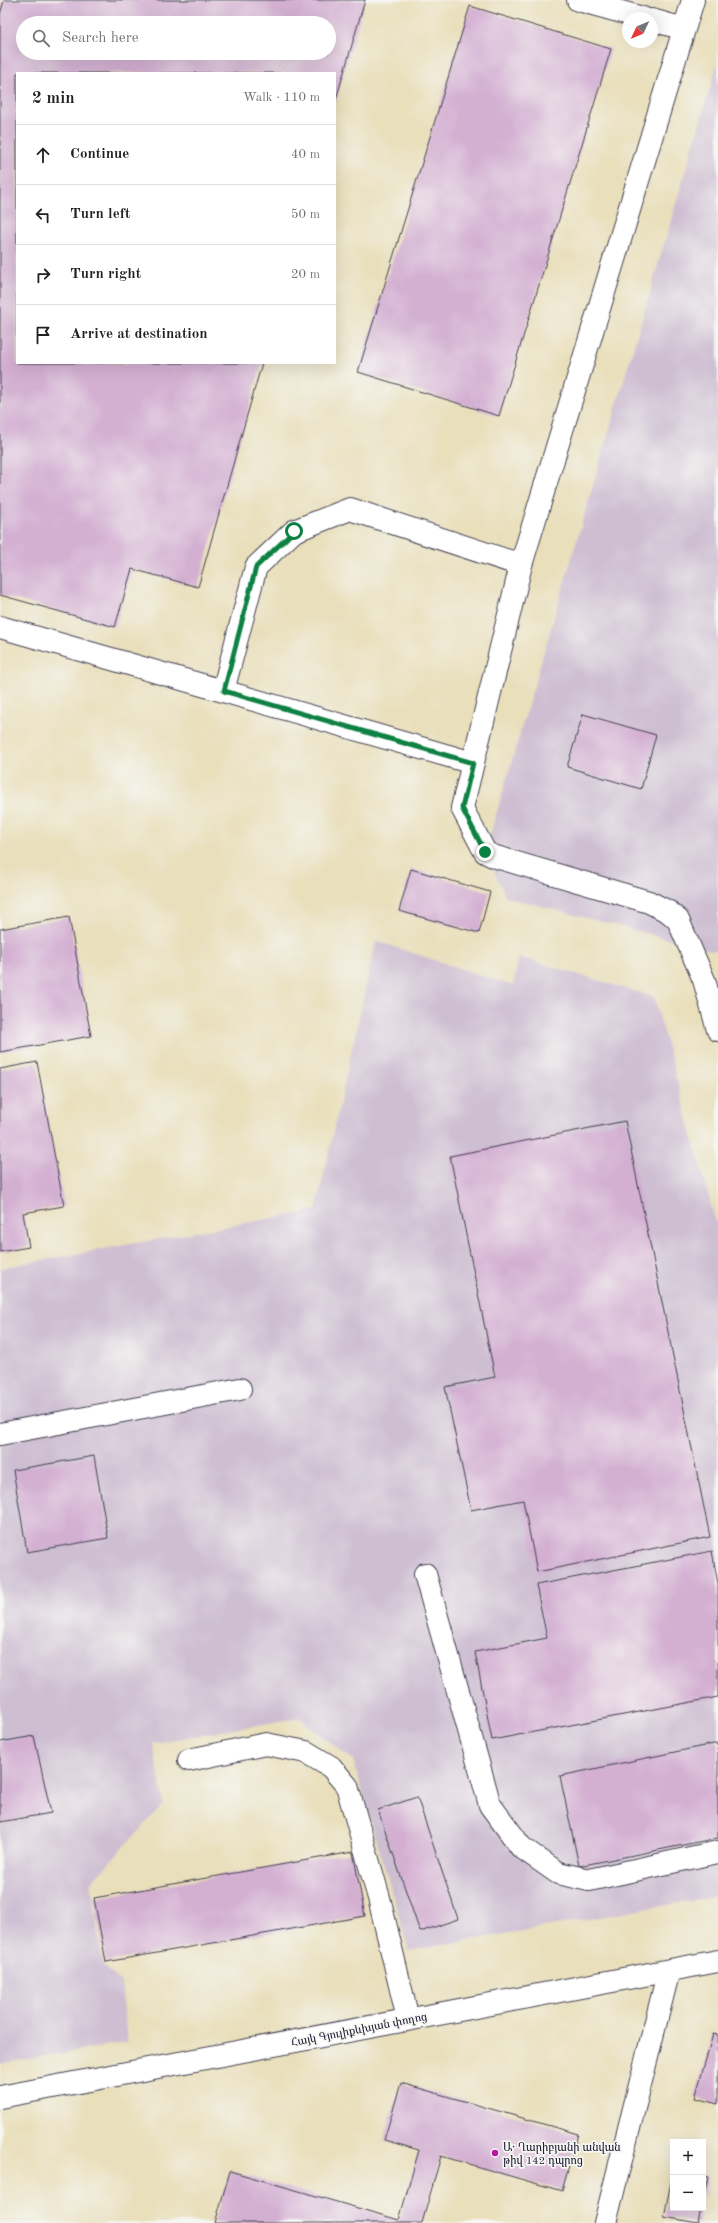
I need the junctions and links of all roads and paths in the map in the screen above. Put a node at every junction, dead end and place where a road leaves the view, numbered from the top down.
1 (578, 0) edge
2 (693, 0) edge
3 (622, 12) edge
4 (658, 22) edge
5 (684, 29) junction
6 (521, 565) junction
7 (0, 626) edge
8 (224, 691) junction
9 (473, 763) junction
10 (718, 1030) edge
11 (240, 1389) dead end
12 (0, 1434) edge
13 (425, 1574) dead end
14 (190, 1760) dead end
15 (718, 1852) edge
16 (718, 1961) edge
17 (669, 1970) junction
18 (408, 2020) junction
19 (0, 2097) edge
20 (605, 2223) edge

1 - 3 street
2 - 5 street
4 - 5 street
5 - 6 street
6 - 8 street
6 - 9 street
7 - 8 street
8 - 9 street
9 - 10 street
11 - 12 street
13 - 15 street
14 - 18 street
16 - 17 street, Հայկ Գյուլիքևխյան փողոց
17 - 18 street, Հայկ Գյուլիքևխյան փողոց
17 - 20 street
18 - 19 street, Հայկ Գյուլիքևխյան փողոց

